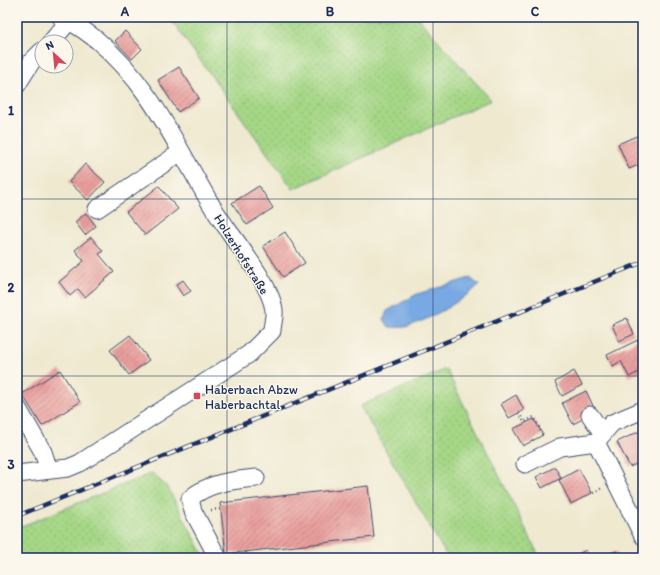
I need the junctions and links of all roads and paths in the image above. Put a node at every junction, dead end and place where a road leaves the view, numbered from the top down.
1 (66, 19) edge
2 (56, 34) edge
3 (34, 59) edge
4 (17, 85) edge
5 (181, 152) junction
6 (97, 209) dead end
7 (17, 407) edge
8 (643, 410) edge
9 (519, 413) dead end
10 (590, 415) dead end
11 (599, 438) junction
12 (560, 447) junction
13 (525, 464) dead end
14 (49, 470) junction
15 (17, 474) edge
16 (256, 478) dead end
17 (643, 536) edge
18 (246, 552) dead end
19 (218, 558) edge
20 (246, 558) edge

1 - 2 street
1 - 5 street, Holzerhofstraße
3 - 4 street
5 - 6 street
5 - 14 street, Holzerhofstraße
7 - 14 street
8 - 11 street
9 - 12 path
10 - 11 street
11 - 12 street
11 - 17 street
12 - 13 street
14 - 15 street, Holzerhofstraße
16 - 19 street
18 - 20 path

